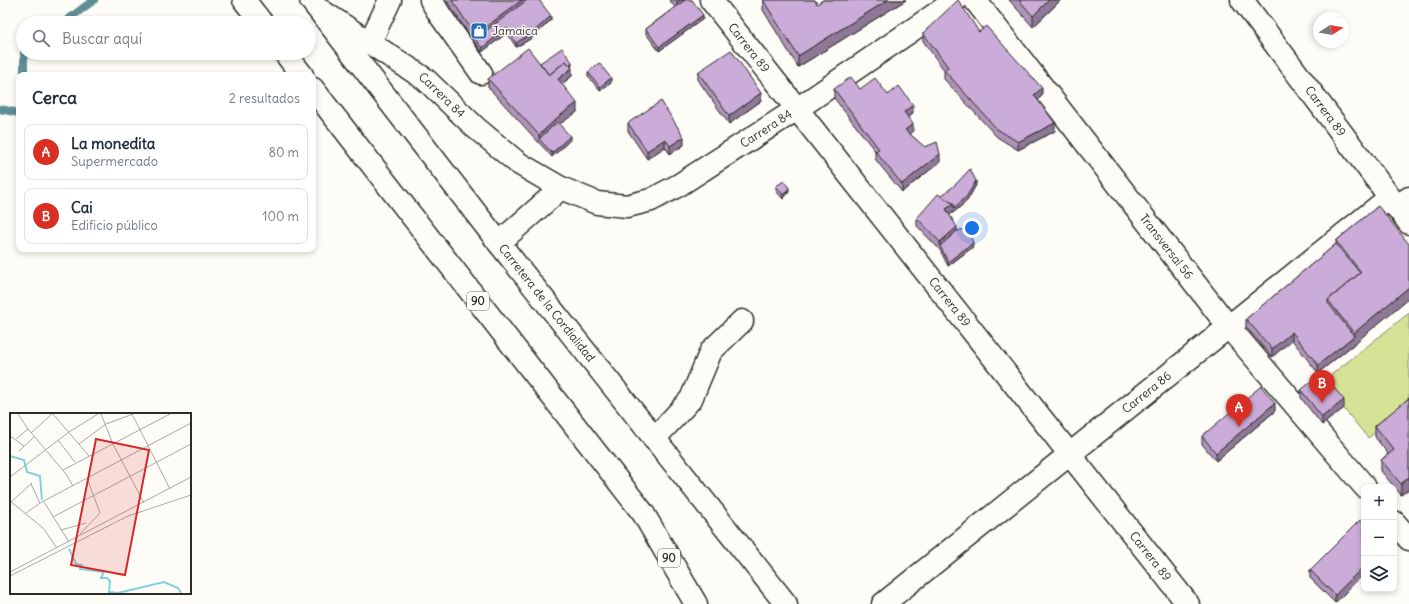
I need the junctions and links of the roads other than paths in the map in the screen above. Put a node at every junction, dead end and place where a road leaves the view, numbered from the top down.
1 (244, 0) edge
2 (390, 0) edge
3 (431, 0) edge
4 (711, 0) edge
5 (956, 0) edge
6 (974, 0) edge
7 (1242, 0) edge
8 (314, 4) edge
9 (257, 16) edge
10 (370, 42) junction
11 (290, 60) edge
12 (300, 72) edge
13 (481, 73) dead end
14 (316, 93) edge
15 (797, 109) junction
16 (561, 188) junction
17 (1401, 207) edge
18 (499, 243) junction
19 (742, 321) dead end
20 (1228, 326) junction
21 (654, 439) junction
22 (1069, 454) junction
23 (1361, 484) edge
24 (1397, 525) edge
25 (1409, 539) edge
26 (696, 604) edge
27 (786, 604) edge
28 (883, 604) edge
29 (1188, 604) edge

1 - 9 main road
2 - 10 main road
3 - 13 main road
4 - 15 main road, Carrera 89
5 - 15 main road, Carrera 84
6 - 20 main road, Transversal 56
7 - 17 main road, Carrera 89
8 - 10 main road, Carrera 84
8 - 18 main road, Carretera de la Cordialidad
10 - 16 main road, Carrera 84
11 - 12 main road
14 - 26 main road, 90
15 - 16 main road, Carrera 84
15 - 22 main road, Carrera 89
16 - 18 main road
17 - 20 main road, Carrera 86
18 - 21 main road, Carretera de la Cordialidad
19 - 21 main road
20 - 22 main road, Carrera 86
20 - 23 main road, Transversal 56
21 - 27 main road, Carretera de la Cordialidad
22 - 28 main road, Carrera 86
22 - 29 main road, Carrera 89
24 - 25 main road

